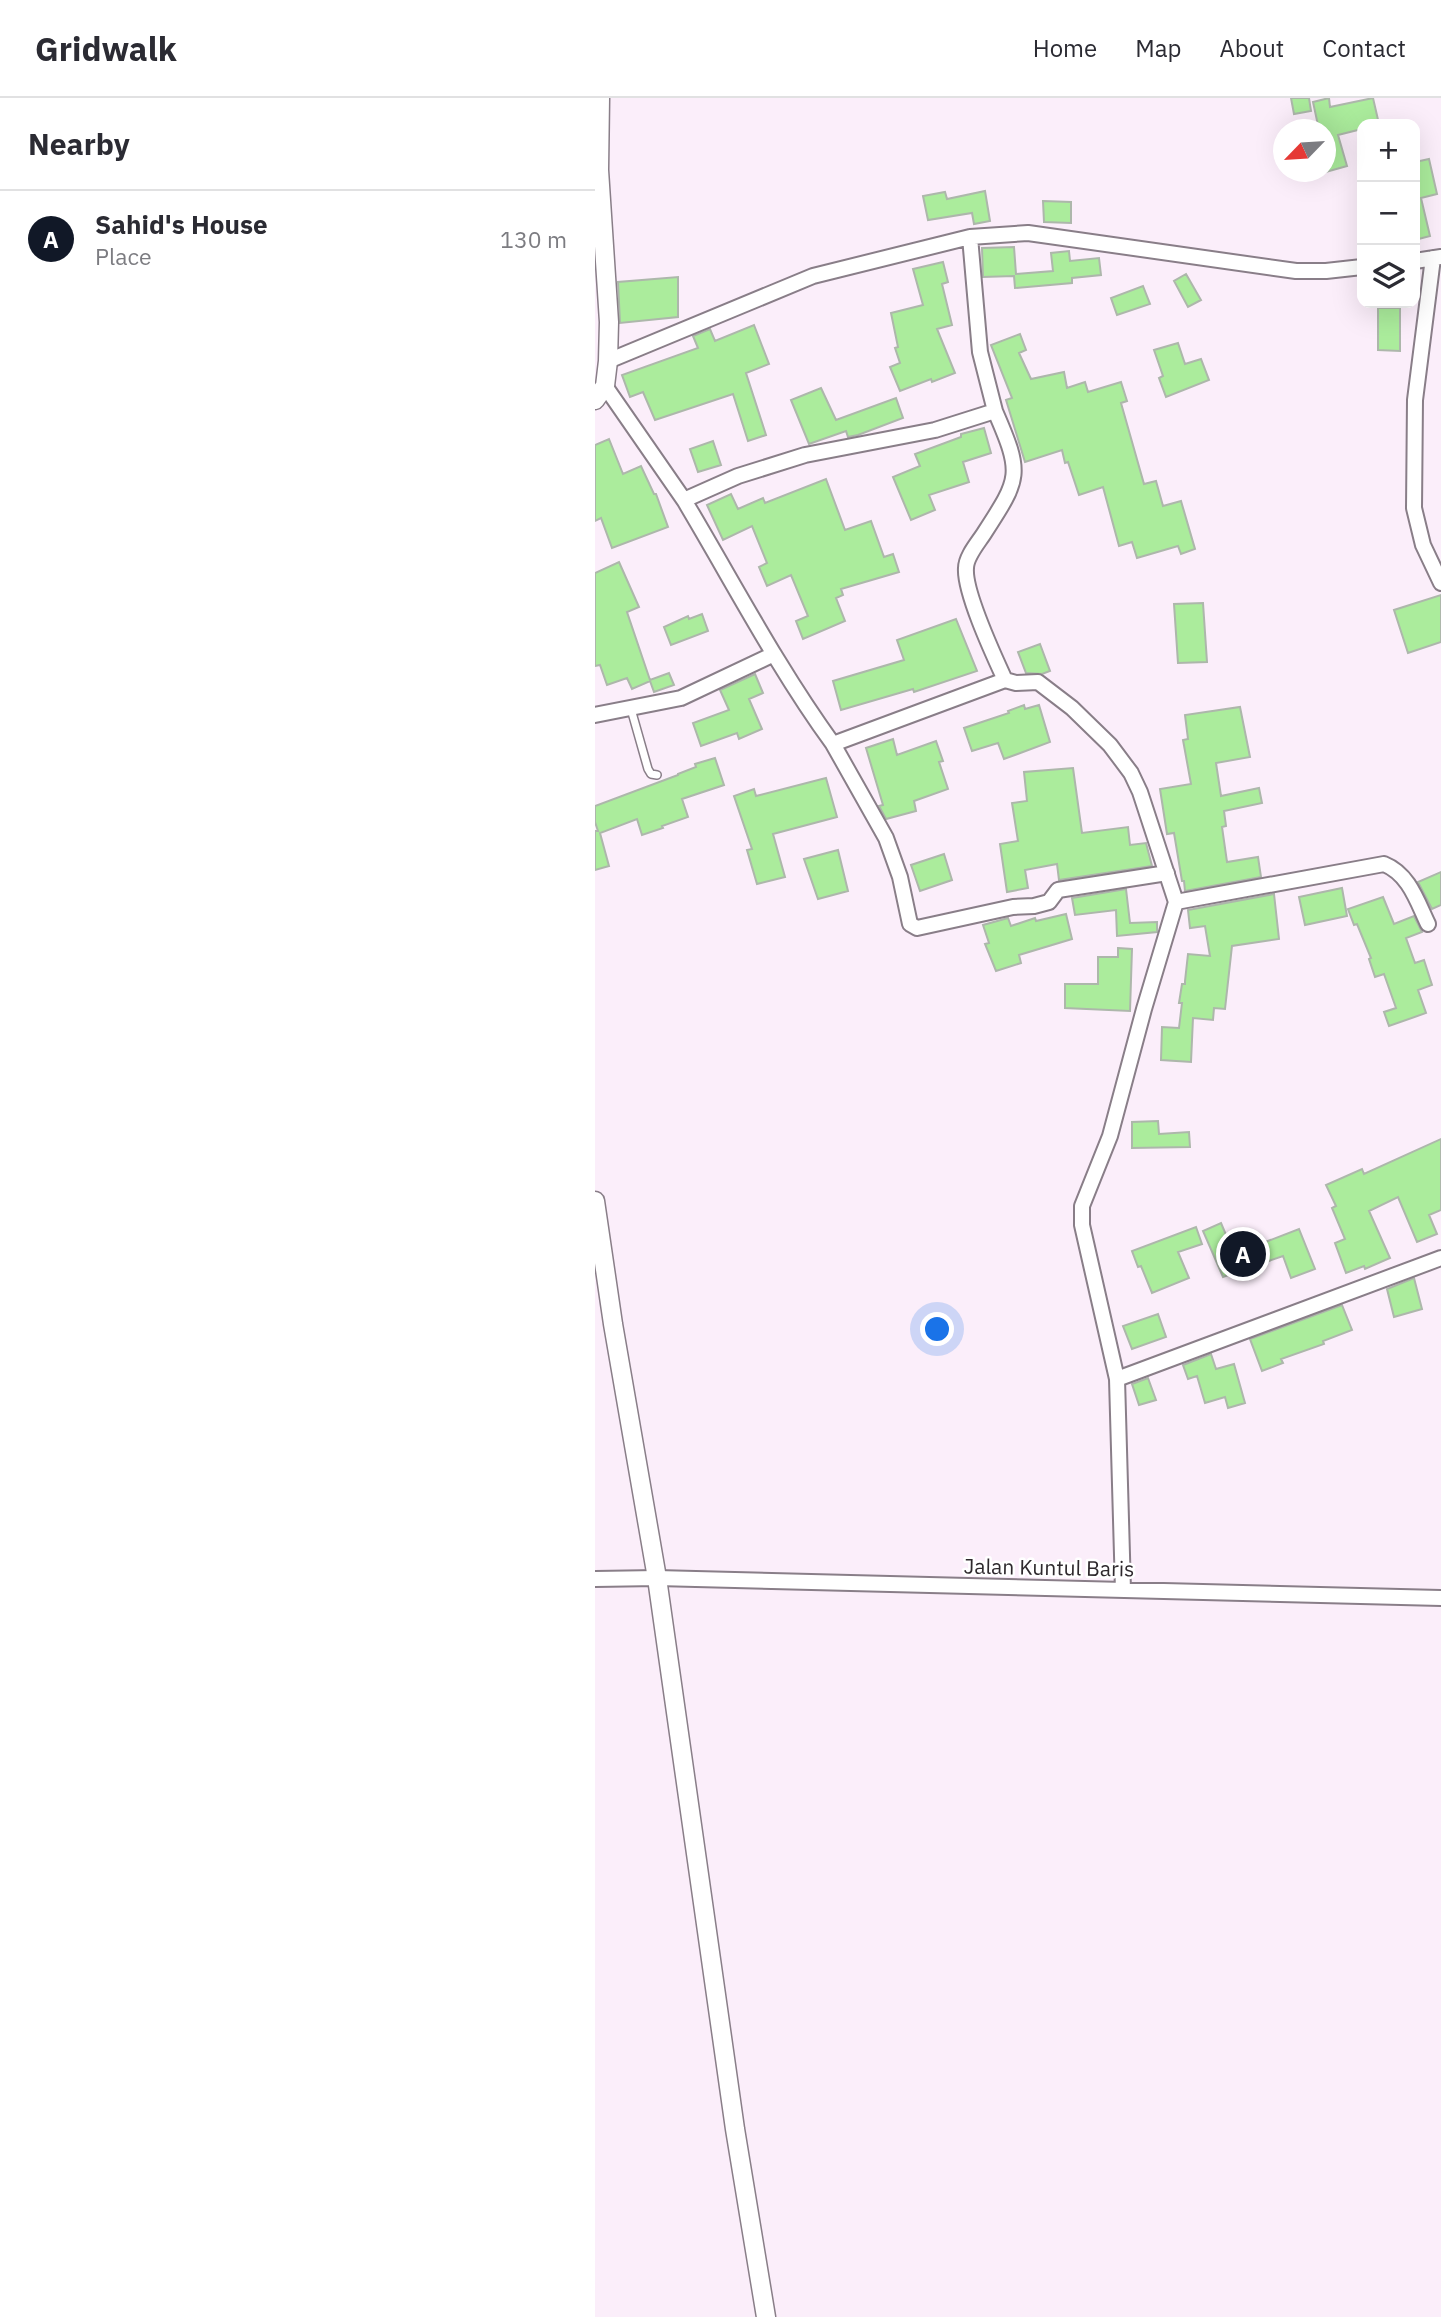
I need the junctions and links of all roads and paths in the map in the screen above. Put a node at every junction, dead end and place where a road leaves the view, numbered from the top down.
1 (600, 98) edge
2 (970, 237) junction
3 (1437, 258) edge
4 (1357, 268) edge
5 (608, 361) junction
6 (600, 393) edge
7 (995, 411) junction
8 (684, 500) junction
9 (1441, 583) edge
10 (774, 654) junction
11 (1005, 680) junction
12 (631, 709) junction
13 (595, 715) edge
14 (832, 744) junction
15 (657, 775) dead end
16 (1167, 873) junction
17 (1176, 902) junction
18 (1428, 924) dead end
19 (595, 1201) edge
20 (1441, 1258) edge
21 (1117, 1379) junction
22 (657, 1578) junction
23 (595, 1579) edge
24 (1123, 1590) junction
25 (1441, 1598) edge
26 (766, 2317) edge

1 - 5 street
2 - 4 street
2 - 5 street
2 - 7 street
3 - 9 street
5 - 6 street
6 - 8 street
7 - 8 street
7 - 11 street
8 - 10 street
10 - 12 street
10 - 14 street
11 - 14 street
11 - 16 street
12 - 13 street
12 - 15 lane
14 - 16 street
16 - 17 street
17 - 18 street
17 - 21 street
19 - 22 street
20 - 21 street
21 - 24 street
22 - 23 street, Jalan Kuntul Baris
22 - 24 street, Jalan Kuntul Baris
22 - 26 street
24 - 25 street, Jalan Kuntul Baris

